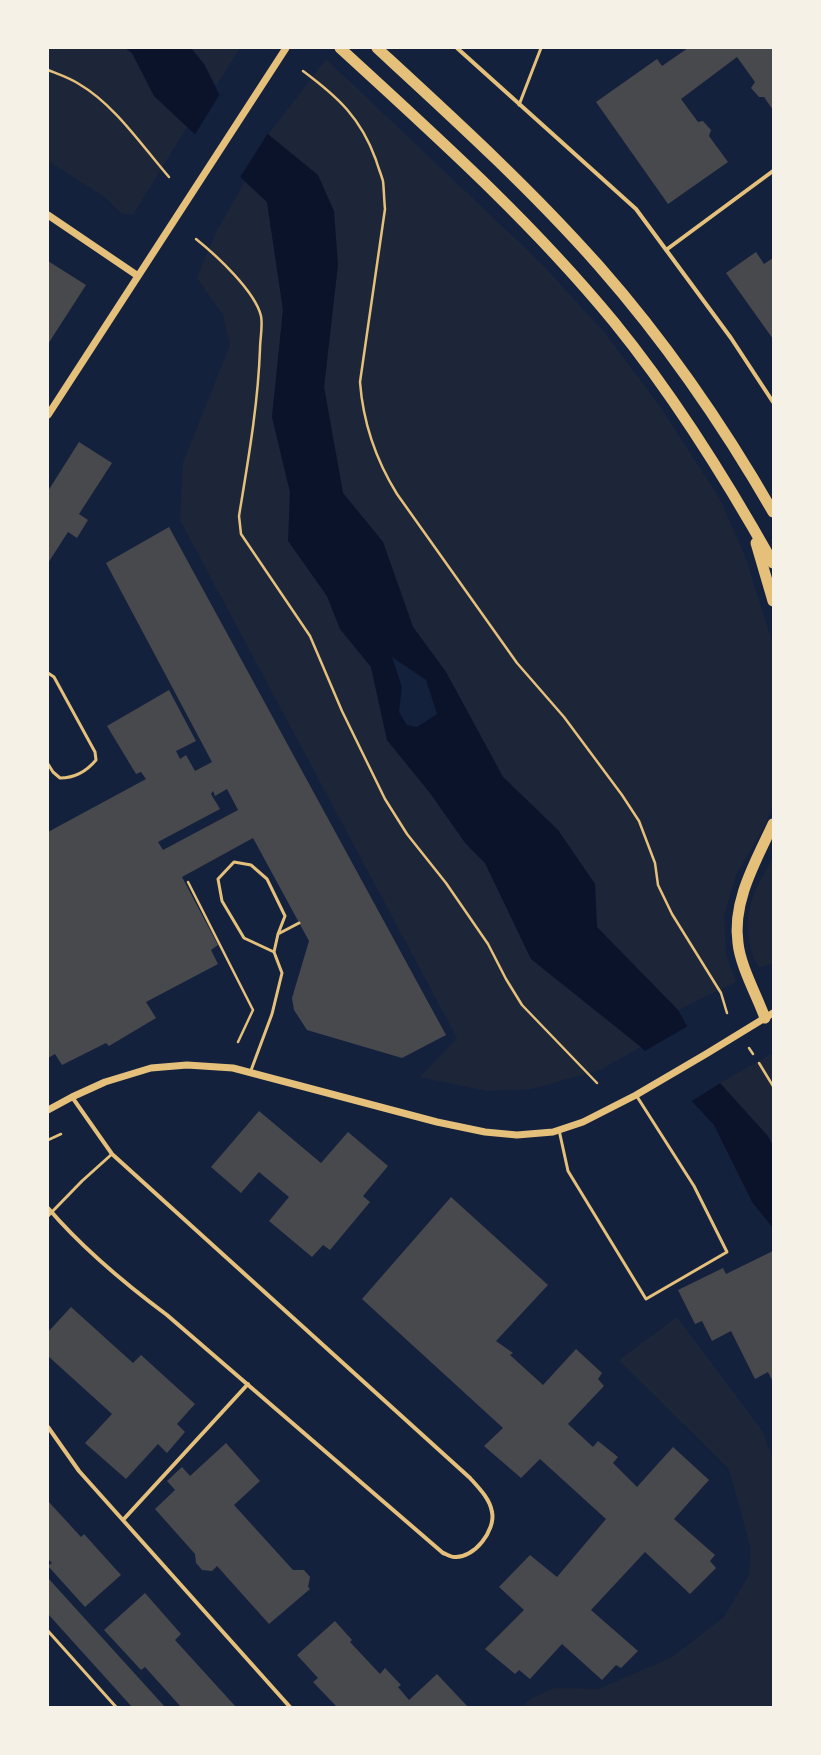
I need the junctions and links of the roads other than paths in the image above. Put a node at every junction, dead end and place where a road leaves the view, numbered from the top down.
1 (286, 48) edge
2 (340, 48) edge
3 (377, 48) edge
4 (457, 48) edge
5 (541, 48) edge
6 (519, 105) junction
7 (773, 171) edge
8 (48, 216) edge
9 (666, 250) junction
10 (138, 276) junction
11 (773, 402) edge
12 (48, 415) edge
13 (773, 512) edge
14 (751, 525) junction
15 (773, 563) edge
16 (773, 601) edge
17 (48, 672) edge
18 (48, 764) edge
19 (773, 824) edge
20 (298, 923) dead end
21 (278, 934) junction
22 (274, 952) junction
23 (769, 1015) edge
24 (250, 1073) junction
25 (636, 1095) junction
26 (72, 1097) junction
27 (48, 1110) edge
28 (559, 1130) junction
29 (112, 1154) junction
30 (48, 1208) edge
31 (50, 1214) edge
32 (248, 1384) junction
33 (48, 1427) edge
34 (123, 1520) junction
35 (48, 1631) edge
36 (116, 1707) edge
37 (290, 1707) edge

1 - 10 street
2 - 14 highway
3 - 13 highway
4 - 6 street
5 - 6 lane
6 - 9 street
7 - 9 street
8 - 10 street
9 - 11 street
10 - 12 street
14 - 15 highway
14 - 16 highway
17 - 18 lane
19 - 23 highway
20 - 21 lane
21 - 22 lane
21 - 22 lane
22 - 24 lane
23 - 25 street
24 - 26 street
24 - 28 street
25 - 28 street
25 - 28 lane
26 - 27 street
26 - 29 street
29 - 31 lane
29 - 32 street
30 - 31 street
31 - 32 street
32 - 34 street
33 - 34 street
34 - 37 street
35 - 36 lane

